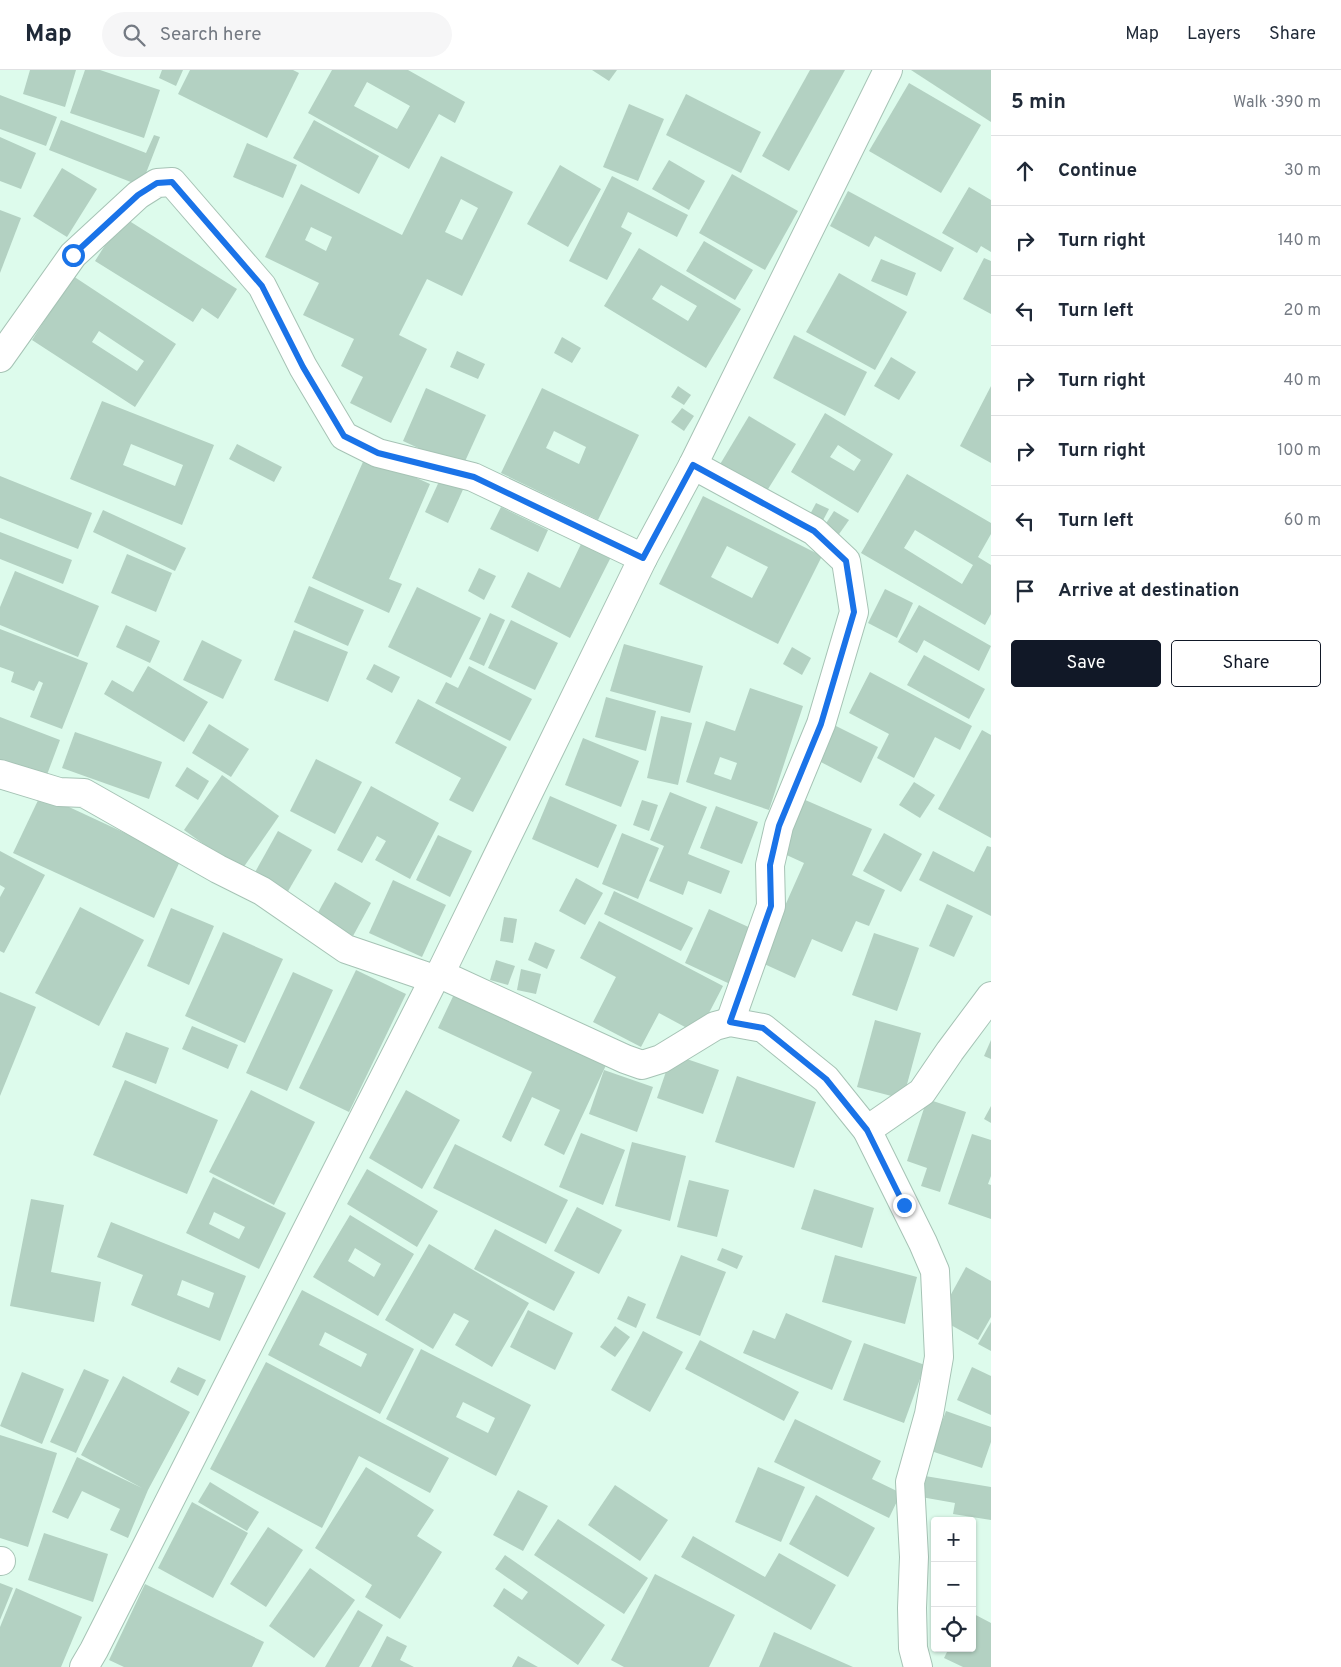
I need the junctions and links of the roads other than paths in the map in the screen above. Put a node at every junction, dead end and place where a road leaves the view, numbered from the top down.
1 (888, 70) edge
2 (0, 358) edge
3 (693, 465) junction
4 (643, 558) junction
5 (0, 774) edge
6 (437, 977) junction
7 (991, 996) edge
8 (730, 1022) junction
9 (867, 1130) junction
10 (84, 1667) edge
11 (918, 1667) edge

1 - 3 street
2 - 4 street
3 - 4 street
3 - 8 street
4 - 6 street
5 - 6 street
6 - 8 street
6 - 10 street
7 - 9 street
8 - 9 street
9 - 11 street

